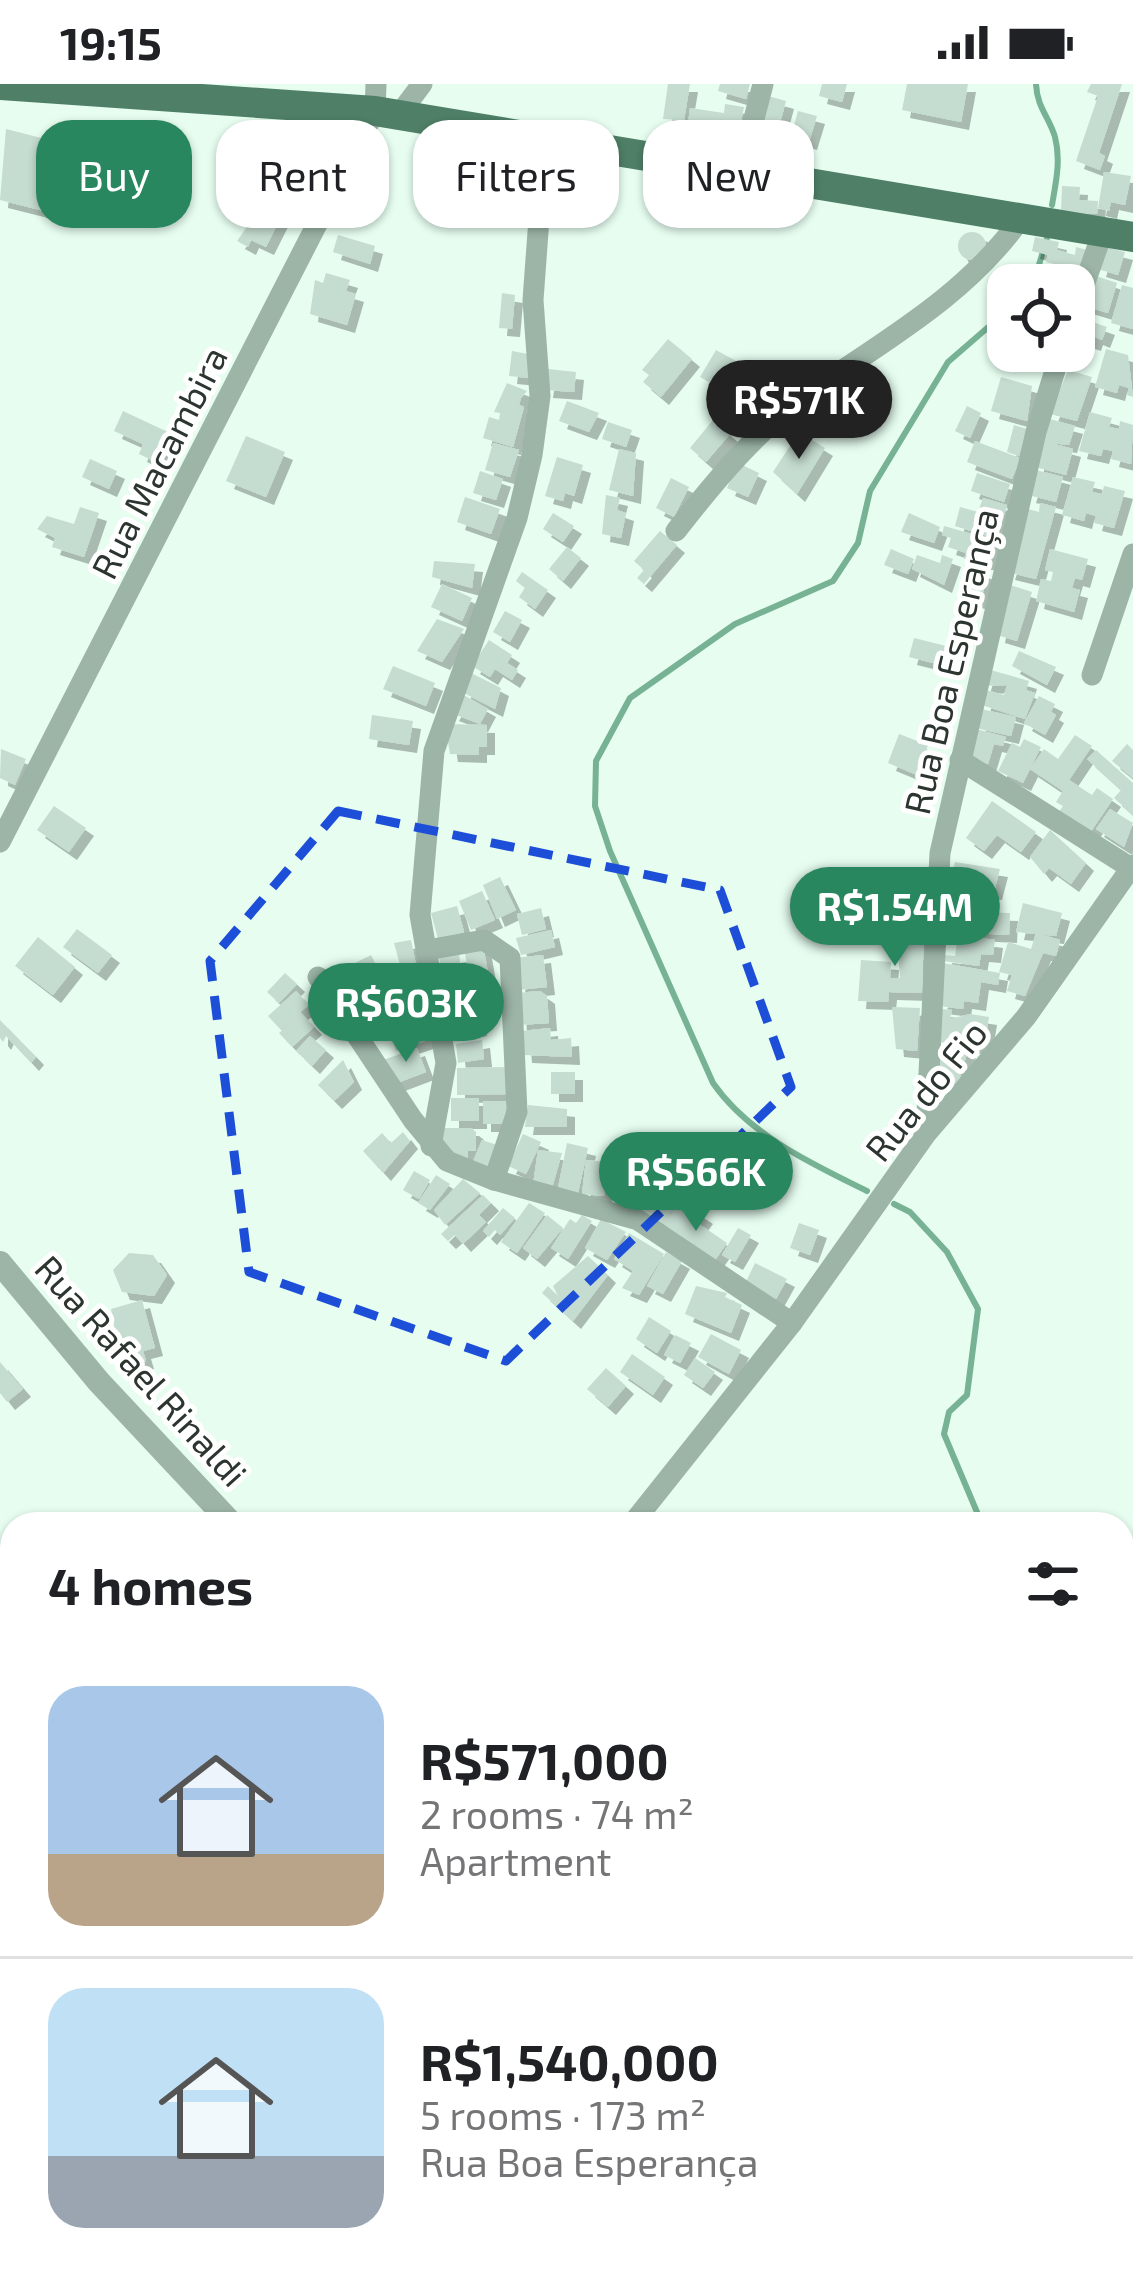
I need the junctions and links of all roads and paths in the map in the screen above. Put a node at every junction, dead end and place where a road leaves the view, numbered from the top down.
1 (422, 84) edge
2 (764, 84) edge
3 (0, 85) edge
4 (383, 104) edge
5 (461, 120) edge
6 (754, 120) edge
7 (814, 181) edge
8 (1022, 217) junction
9 (538, 228) edge
10 (1118, 234) edge
11 (1095, 276) edge
12 (1055, 372) edge
13 (676, 531) dead end
14 (1133, 554) edge
15 (1092, 675) dead end
16 (960, 760) junction
17 (0, 842) edge
18 (1132, 866) edge
19 (427, 950) junction
20 (318, 977) dead end
21 (926, 1134) junction
22 (431, 1146) junction
23 (494, 1180) junction
24 (0, 1263) edge
25 (792, 1323) junction
26 (221, 1512) edge
27 (642, 1512) edge

1 - 4 street, Rua Macambira
2 - 6 street
3 - 4 main road
4 - 5 main road
4 - 17 street, Rua Macambira
7 - 8 main road
8 - 10 main road
8 - 13 street
9 - 19 street
10 - 11 street
12 - 16 street, Rua Boa Esperança
14 - 15 street
16 - 18 street
16 - 21 street, Rua Boa Esperança
18 - 21 street, Rua do Fio
19 - 22 street
19 - 23 street
20 - 22 street
21 - 25 street, Rua do Fio
22 - 23 street
23 - 25 street
24 - 26 street, Rua Rafael Rinaldi
25 - 27 street, Rua do Fio

